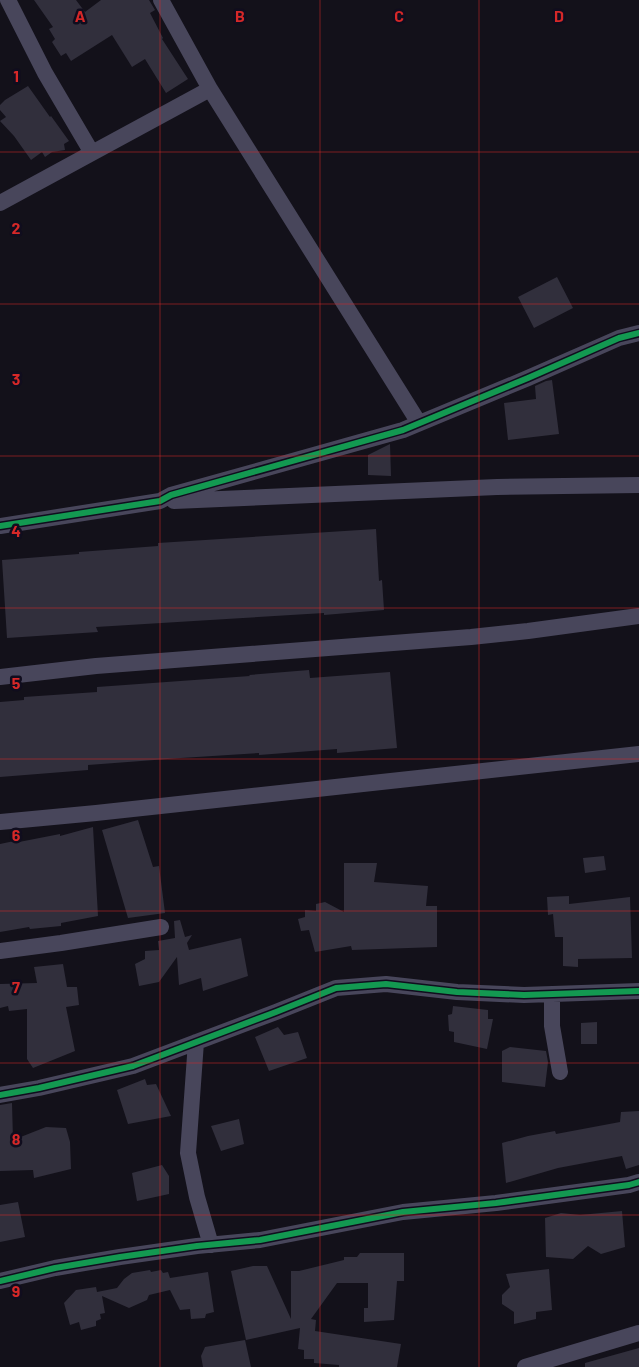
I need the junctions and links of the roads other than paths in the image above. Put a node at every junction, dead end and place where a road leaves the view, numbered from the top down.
1 (8, 0) edge
2 (161, 0) edge
3 (210, 89) junction
4 (92, 153) junction
5 (0, 203) edge
6 (639, 333) edge
7 (419, 423) junction
8 (639, 485) edge
9 (160, 502) junction
10 (0, 526) edge
11 (639, 616) edge
12 (0, 677) edge
13 (639, 754) edge
14 (0, 822) edge
15 (161, 927) dead end
16 (0, 951) edge
17 (639, 991) edge
18 (552, 994) junction
19 (196, 1042) junction
20 (560, 1072) dead end
21 (0, 1095) edge
22 (639, 1182) edge
23 (211, 1244) junction
24 (0, 1281) edge
25 (639, 1334) edge
26 (525, 1367) edge

1 - 4 street
2 - 3 street
3 - 4 street
3 - 7 street
4 - 5 street
6 - 7 street
7 - 9 street
8 - 9 street
9 - 10 street
11 - 12 street
13 - 14 street
15 - 16 street
17 - 18 street
18 - 19 street
18 - 20 street
19 - 21 street
19 - 23 street
22 - 23 street
23 - 24 street
25 - 26 street

